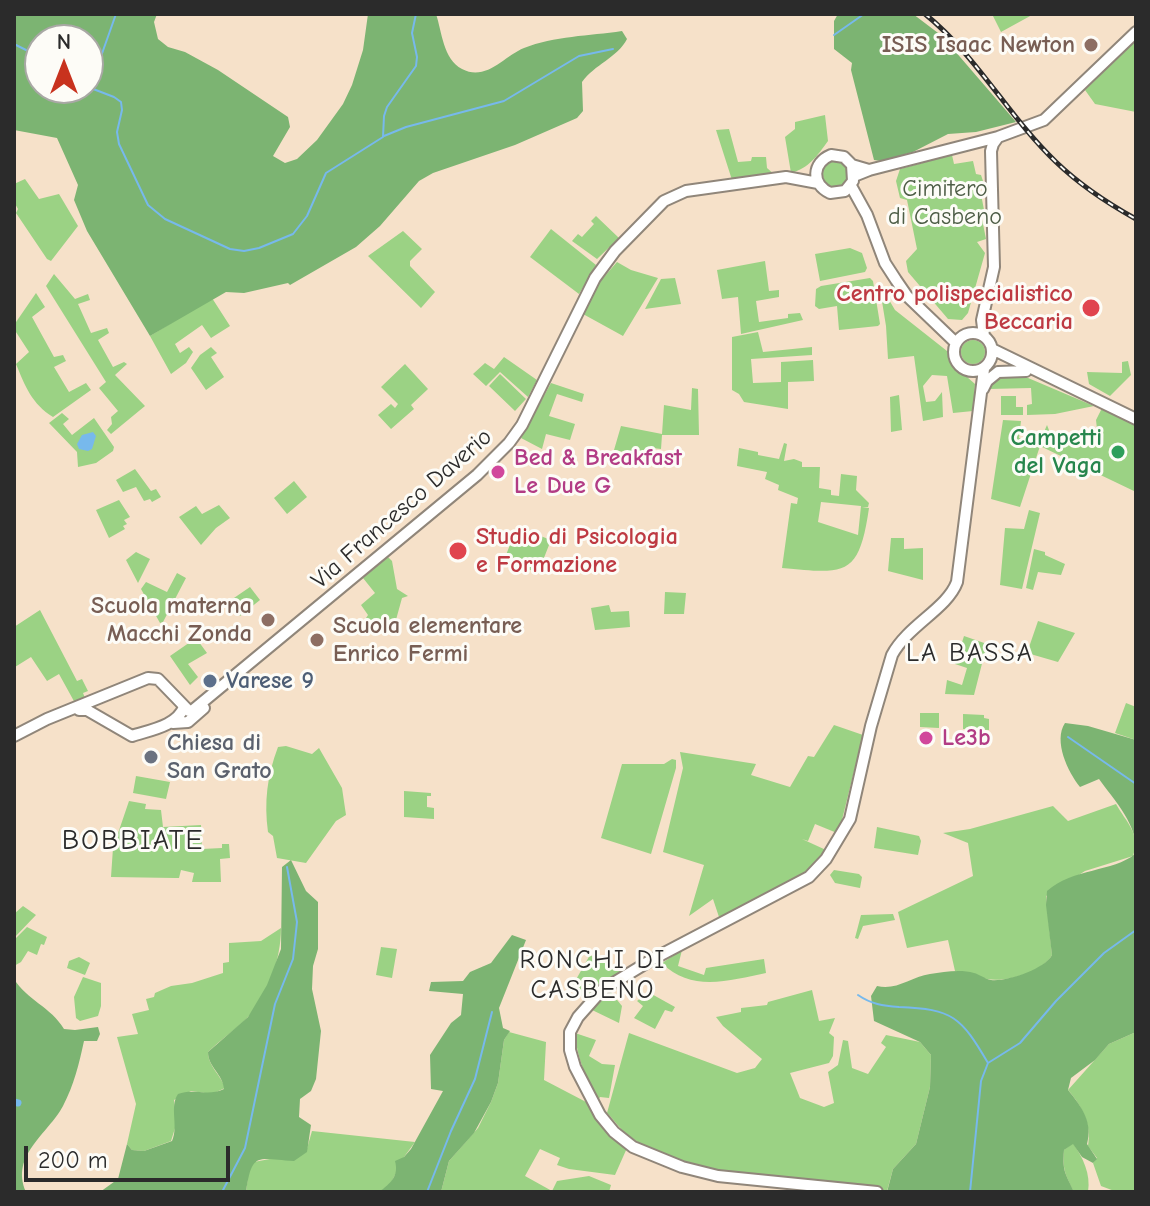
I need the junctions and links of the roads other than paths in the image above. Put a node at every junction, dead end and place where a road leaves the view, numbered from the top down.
1 (1136, 32) edge
2 (998, 137) junction
3 (817, 165) junction
4 (852, 175) junction
5 (791, 177) junction
6 (818, 183) junction
7 (838, 193) junction
8 (862, 205) junction
9 (984, 336) junction
10 (956, 343) junction
11 (992, 349) junction
12 (986, 366) junction
13 (968, 371) junction
14 (1032, 372) junction
15 (980, 395) junction
16 (1136, 419) edge
17 (218, 690) junction
18 (186, 709) junction
19 (69, 711) junction
20 (167, 724) junction
21 (14, 736) edge
22 (877, 1192) edge

1 - 2 street
2 - 4 street
2 - 9 street
3 - 4 street
3 - 5 street, Via Francesco Daverio
3 - 6 street
4 - 7 street
4 - 8 street
5 - 6 street, Via Francesco Daverio
5 - 17 street, Via Francesco Daverio
6 - 7 street
7 - 8 street
8 - 10 street
9 - 10 street
9 - 11 street
10 - 13 street
11 - 12 street
11 - 14 street
12 - 13 street
12 - 14 street
12 - 15 street
13 - 15 street
14 - 15 street
14 - 16 street
15 - 22 street
17 - 18 street, Via Francesco Daverio
17 - 20 street, Via Francesco Daverio
18 - 19 street
18 - 20 street, Via Francesco Daverio
19 - 20 street
19 - 21 street

